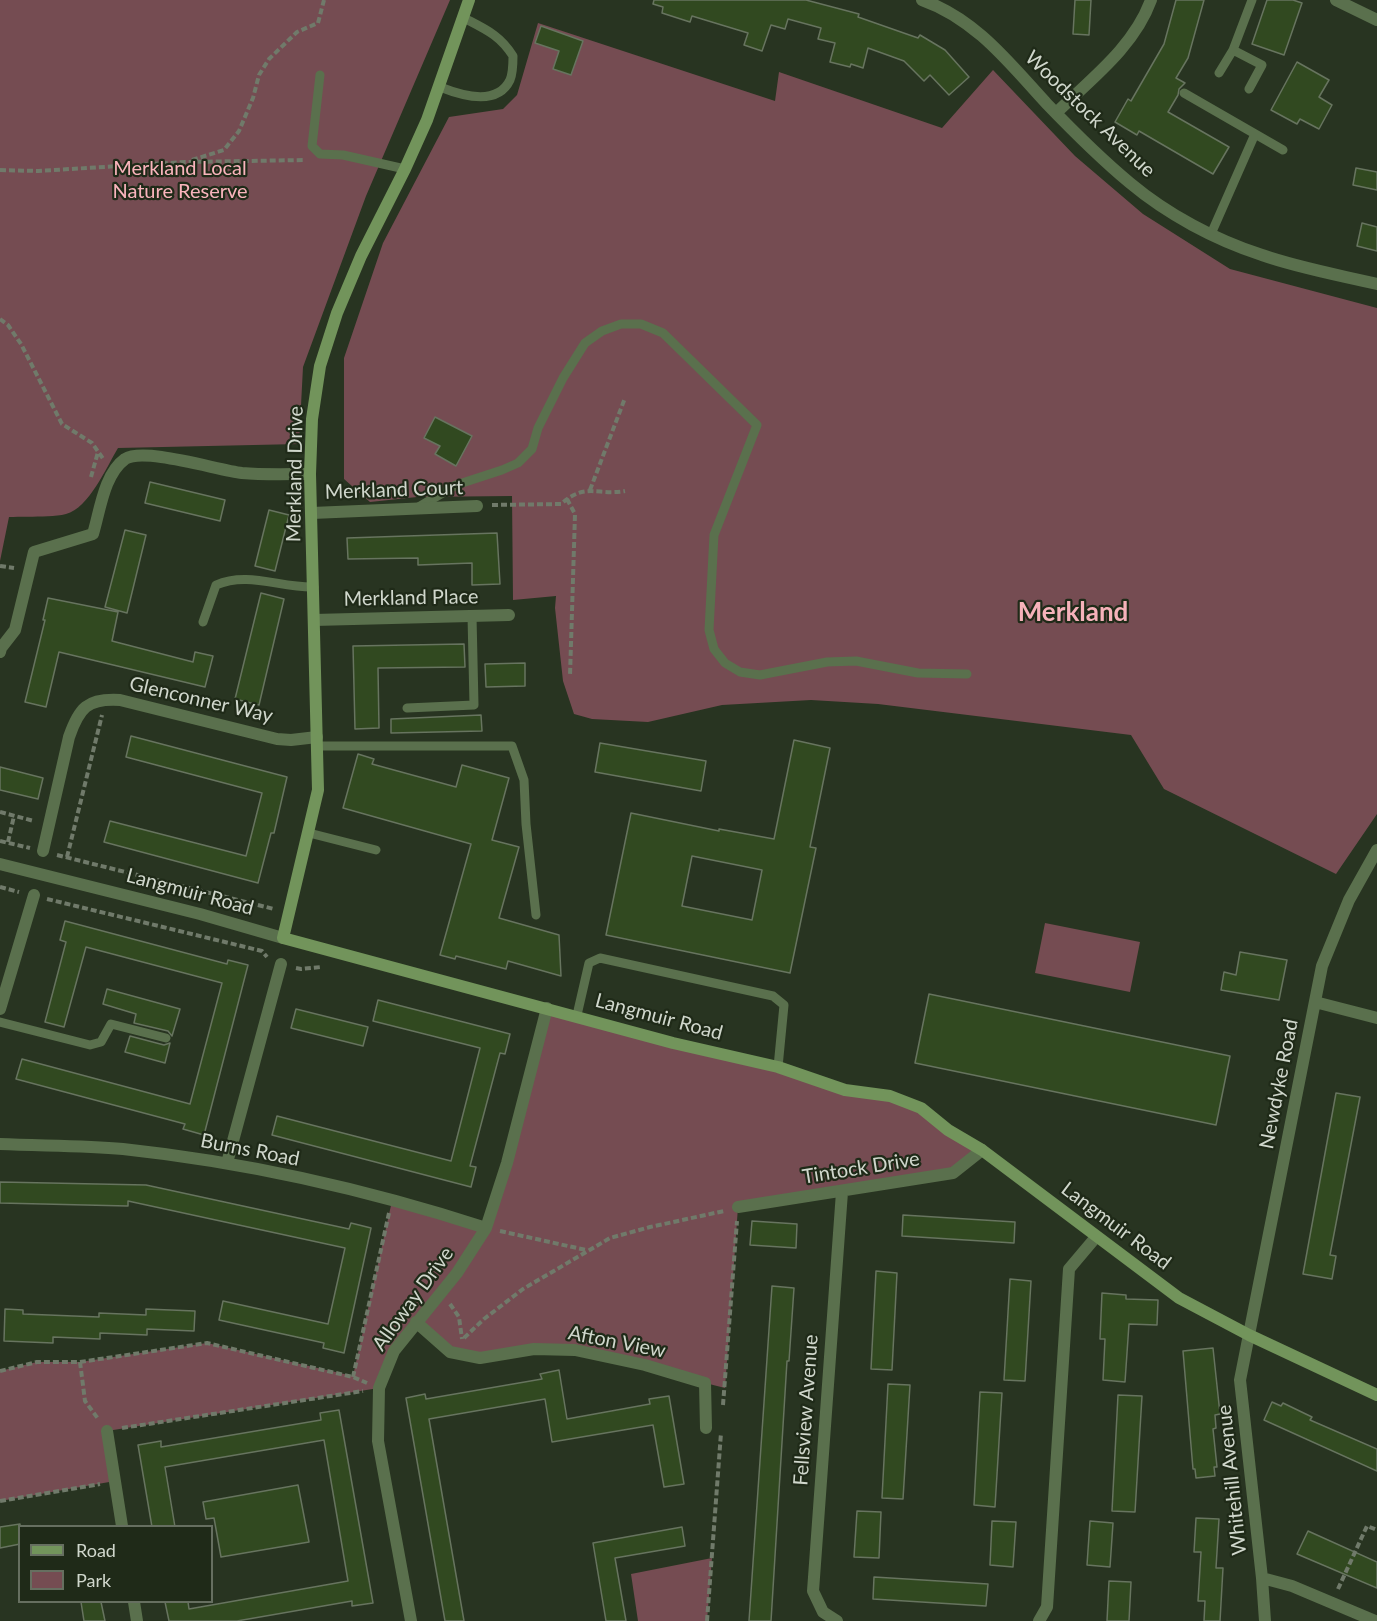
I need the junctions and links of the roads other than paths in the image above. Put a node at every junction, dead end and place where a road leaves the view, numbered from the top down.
1 (469, 0) edge
2 (1151, 0) edge
3 (1252, 0) edge
4 (1336, 0) edge
5 (929, 1) edge
6 (464, 18) junction
7 (1377, 20) edge
8 (1233, 50) junction
9 (1219, 73) dead end
10 (320, 75) dead end
11 (440, 87) junction
12 (1249, 89) dead end
13 (1184, 93) dead end
14 (1056, 113) junction
15 (1255, 134) junction
16 (1283, 150) dead end
17 (405, 169) junction
18 (1211, 234) junction
19 (1377, 284) edge
20 (310, 474) junction
21 (477, 506) dead end
22 (417, 508) junction
23 (312, 513) junction
24 (314, 587) junction
25 (508, 615) dead end
26 (472, 616) junction
27 (314, 620) junction
28 (203, 622) dead end
29 (0, 652) edge
30 (967, 674) dead end
31 (407, 708) dead end
32 (318, 742) junction
33 (309, 832) junction
34 (376, 850) dead end
35 (1377, 850) edge
36 (43, 851) road end
37 (0, 864) edge
38 (34, 896) dead end
39 (536, 915) dead end
40 (283, 938) junction
41 (281, 964) dead end
42 (1315, 1002) junction
43 (547, 1008) junction
44 (0, 1009) edge
45 (577, 1015) junction
46 (1377, 1018) edge
47 (0, 1022) edge
48 (166, 1038) dead end
49 (778, 1067) junction
50 (0, 1144) edge
51 (982, 1150) junction
52 (227, 1163) junction
53 (842, 1192) junction
54 (738, 1207) road end
55 (486, 1228) junction
56 (1096, 1237) junction
57 (416, 1322) junction
58 (1249, 1335) junction
59 (1377, 1395) edge
60 (706, 1428) dead end
61 (106, 1431) road end
62 (122, 1525) edge
63 (1262, 1578) junction
64 (134, 1603) edge
65 (137, 1621) edge
66 (411, 1621) edge
67 (837, 1621) edge
68 (1040, 1621) edge
69 (1265, 1621) edge
70 (1375, 1621) edge

1 - 6 street, Merkland Drive
2 - 14 street
3 - 8 lane
4 - 7 street
5 - 14 street, Woodstock Avenue
6 - 11 street, Merkland Drive
6 - 11 lane
8 - 9 lane
8 - 12 lane
10 - 17 lane
11 - 17 street, Merkland Drive
13 - 15 lane
14 - 18 street, Woodstock Avenue
15 - 16 lane
15 - 18 lane
17 - 20 street, Merkland Drive
18 - 19 street, Woodstock Avenue
20 - 23 street, Merkland Drive
20 - 29 street
21 - 22 street, Merkland Court
22 - 23 street, Merkland Court
22 - 30 lane
23 - 24 street, Merkland Drive
24 - 27 street, Merkland Drive
24 - 28 lane
25 - 26 street, Merkland Place
26 - 27 street, Merkland Place
26 - 31 lane
27 - 32 street, Merkland Drive
32 - 33 street, Merkland Drive
32 - 36 street, Glenconner Way
32 - 39 lane
33 - 34 lane
33 - 40 street, Merkland Drive
35 - 42 street, Newdyke Road
37 - 40 street, Langmuir Road
38 - 44 street
40 - 43 street, Langmuir Road
41 - 52 street
42 - 46 street
42 - 58 street, Newdyke Road
43 - 45 street, Langmuir Road
43 - 55 street, Alloway Drive
45 - 49 street, Langmuir Road
45 - 49 lane
47 - 48 lane
49 - 51 street, Langmuir Road
50 - 52 street, Burns Road
51 - 53 street, Tintock Drive
51 - 56 street, Langmuir Road
52 - 55 street, Burns Road
53 - 54 street, Tintock Drive
53 - 67 street, Fellsview Avenue
55 - 57 street, Alloway Drive
56 - 58 street, Langmuir Road
56 - 68 street
57 - 60 street, Afton View
57 - 66 street, Alloway Drive
58 - 59 street, Langmuir Road
58 - 63 street, Whitehill Avenue
61 - 62 street
63 - 69 street, Whitehill Avenue
63 - 70 street
64 - 65 street

